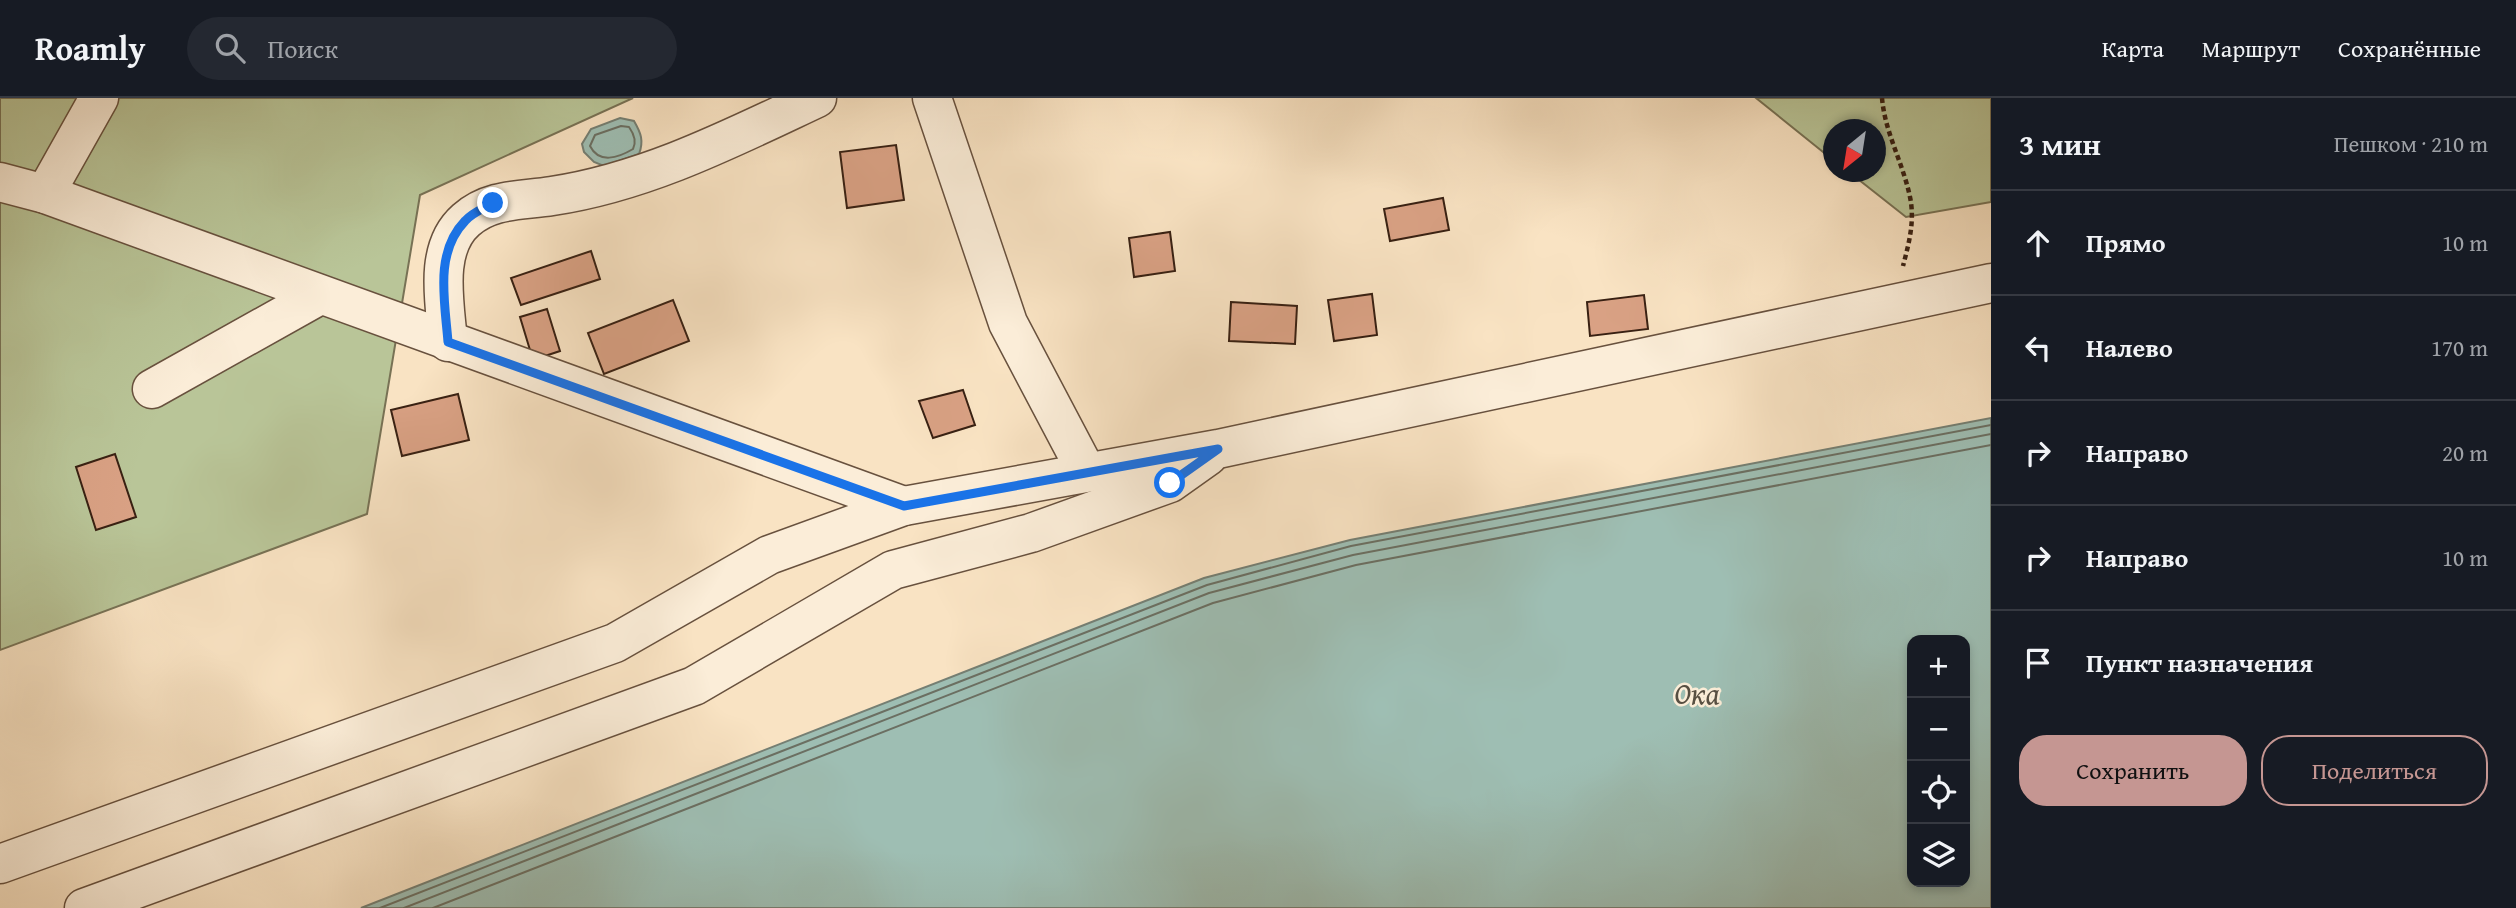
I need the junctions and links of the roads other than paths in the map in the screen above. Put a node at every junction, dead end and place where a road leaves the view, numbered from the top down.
1 (99, 98) edge
2 (817, 98) edge
3 (932, 98) edge
4 (0, 182) edge
5 (45, 194) junction
6 (1991, 283) edge
7 (320, 295) junction
8 (448, 342) junction
9 (152, 389) dead end
10 (1218, 449) junction
11 (1086, 471) junction
12 (904, 506) junction
13 (0, 863) edge
14 (85, 908) edge

1 - 5 lane
2 - 8 lane
3 - 11 lane
4 - 5 lane
5 - 7 lane
6 - 10 lane
7 - 8 lane
7 - 9 lane
8 - 12 lane
10 - 11 lane
10 - 14 lane
11 - 12 lane
12 - 13 lane

